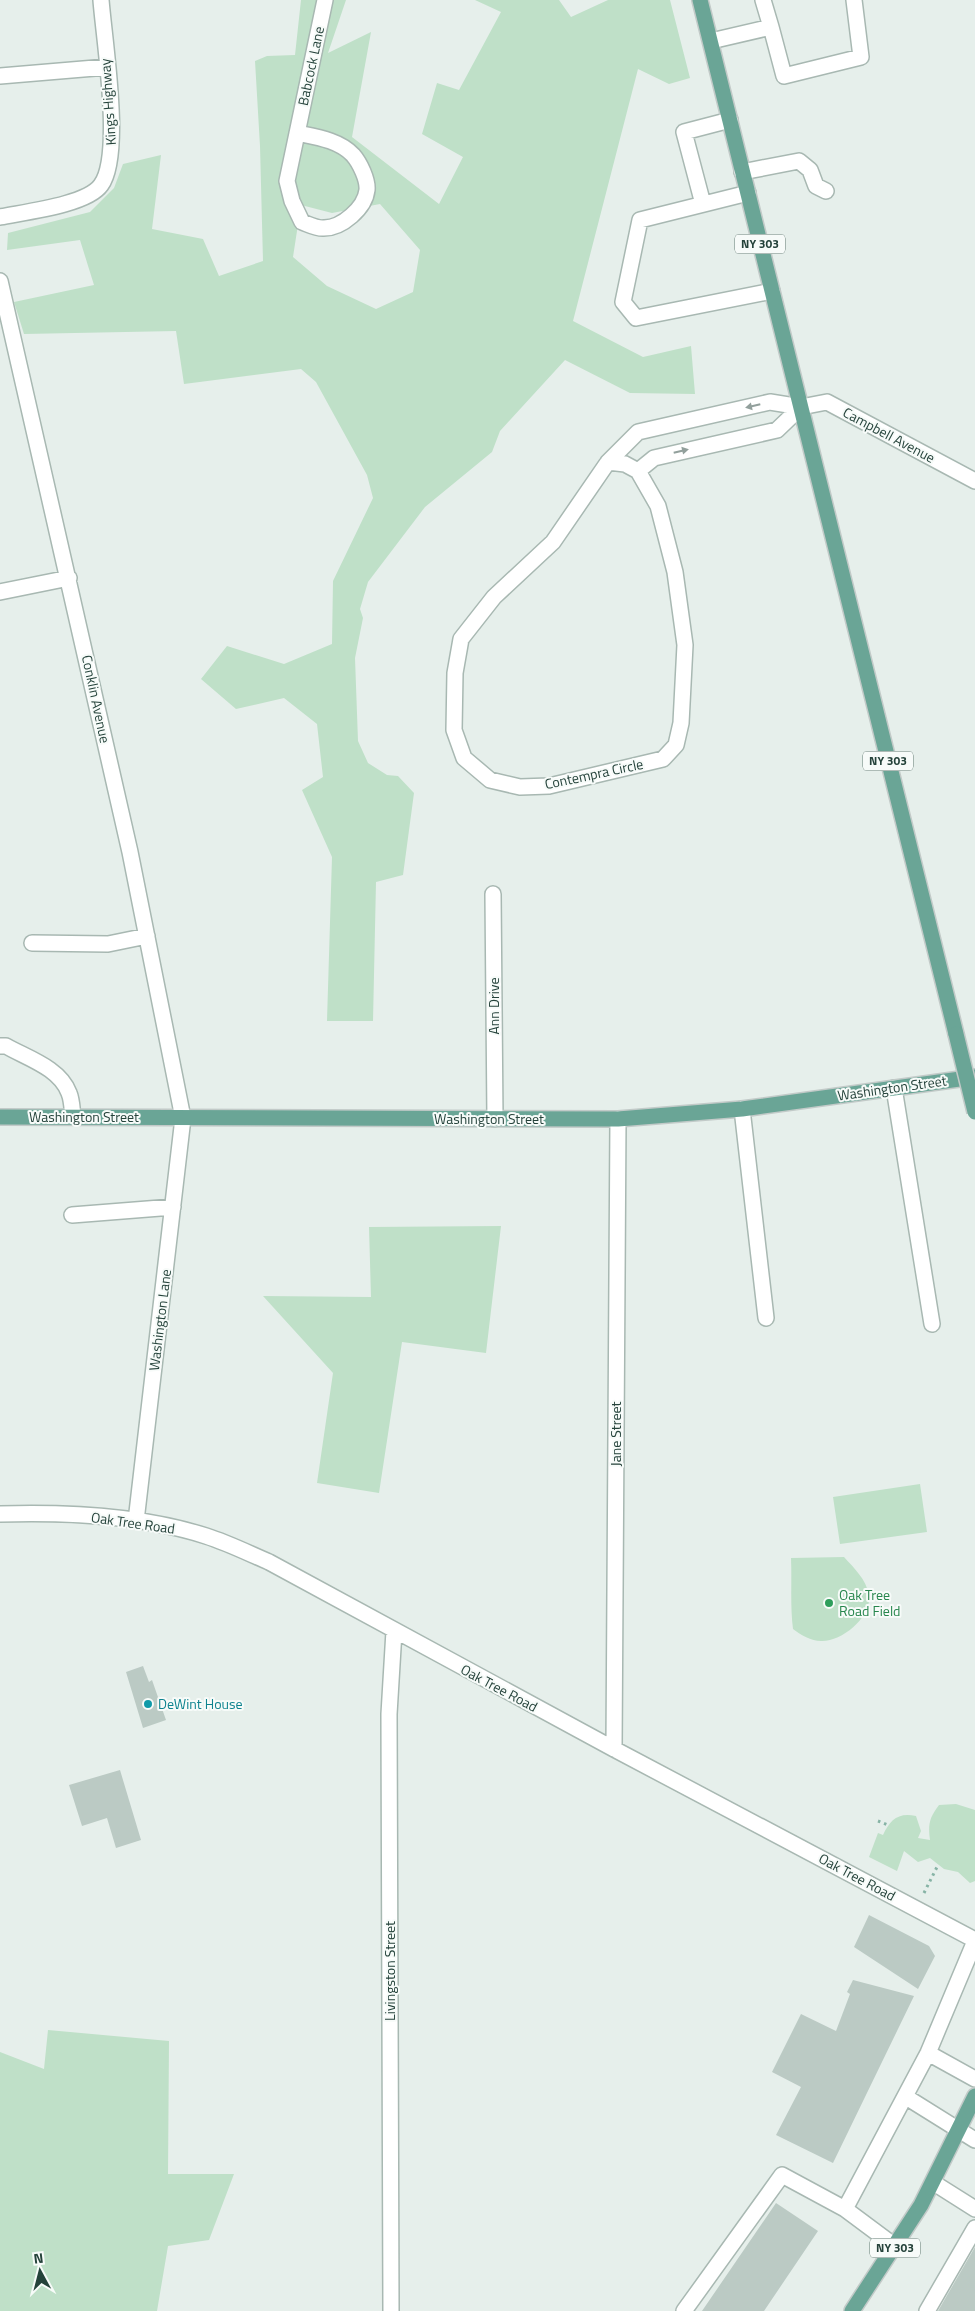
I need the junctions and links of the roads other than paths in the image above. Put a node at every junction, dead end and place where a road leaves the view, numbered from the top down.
1 (101, 0) edge
2 (324, 0) edge
3 (700, 0) edge
4 (762, 0) edge
5 (854, 0) edge
6 (771, 28) junction
7 (711, 41) junction
8 (107, 67) junction
9 (0, 76) edge
10 (730, 120) junction
11 (297, 133) junction
12 (742, 172) junction
13 (826, 191) dead end
14 (748, 193) junction
15 (703, 204) junction
16 (0, 217) edge
17 (0, 281) edge
18 (772, 291) junction
19 (801, 407) junction
20 (608, 462) junction
21 (638, 471) junction
22 (975, 481) edge
23 (69, 578) junction
24 (0, 592) edge
25 (493, 894) dead end
26 (147, 936) junction
27 (32, 943) dead end
28 (0, 1046) edge
29 (975, 1077) edge
30 (894, 1088) junction
31 (742, 1109) junction
32 (975, 1112) edge
33 (0, 1117) edge
34 (73, 1117) junction
35 (183, 1118) junction
36 (495, 1119) junction
37 (618, 1119) junction
38 (173, 1207) junction
39 (72, 1215) dead end
40 (766, 1318) dead end
41 (932, 1324) dead end
42 (0, 1514) edge
43 (136, 1521) junction
44 (394, 1631) junction
45 (614, 1749) junction
46 (975, 1940) edge
47 (928, 2053) junction
48 (975, 2079) edge
49 (975, 2096) edge
50 (906, 2097) junction
51 (959, 2131) junction
52 (975, 2140) edge
53 (934, 2183) junction
54 (845, 2209) junction
55 (975, 2209) edge
56 (975, 2228) edge
57 (896, 2247) junction
58 (391, 2311) edge
59 (684, 2311) edge
60 (852, 2311) edge
61 (927, 2311) edge

1 - 8 street, Kings Highway
2 - 11 street, Babcock Lane
3 - 7 main road, NY 303
4 - 6 street
5 - 6 street
6 - 7 street
7 - 10 main road, NY 303
8 - 9 street
8 - 16 street, Kings Highway
10 - 12 main road, NY 303
10 - 15 street
11 - 11 street, Babcock Lane
12 - 13 street
12 - 14 main road, NY 303
14 - 15 street
14 - 18 main road, NY 303
15 - 18 street
17 - 23 street, Conklin Avenue
18 - 19 main road, NY 303
19 -> 20 street, Contempra Circle
21 -> 19 street
19 - 22 street, Campbell Avenue
19 - 32 main road, NY 303, bridge
20 - 21 street
20 - 21 street, Contempra Circle
23 - 24 street
23 - 26 street, Conklin Avenue
25 - 36 street, Ann Drive
26 - 27 street
26 - 35 street, Conklin Avenue
28 - 34 street
29 - 30 main road, Washington Street
30 - 31 main road, Washington Street
30 - 41 street
31 - 37 main road, Washington Street
31 - 40 street
33 - 34 main road, Washington Street
34 - 35 main road, Washington Street
35 - 36 main road, Washington Street
35 - 38 street, Washington Lane
36 - 37 main road, Washington Street
37 - 45 street, Jane Street
38 - 39 street
38 - 43 street, Washington Lane
42 - 43 street, Oak Tree Road
43 - 44 street, Oak Tree Road
44 - 45 street, Oak Tree Road
44 - 58 street, Livingston Street
45 - 46 street, Oak Tree Road
46 - 47 street
47 - 48 street
47 - 50 street
49 - 51 main road, NY 303
50 - 51 street
50 - 54 street
51 - 52 street
51 - 53 main road, NY 303
53 - 55 street
53 - 57 main road, NY 303
54 - 57 street
54 - 59 street
56 - 61 street
57 - 60 main road, NY 303

